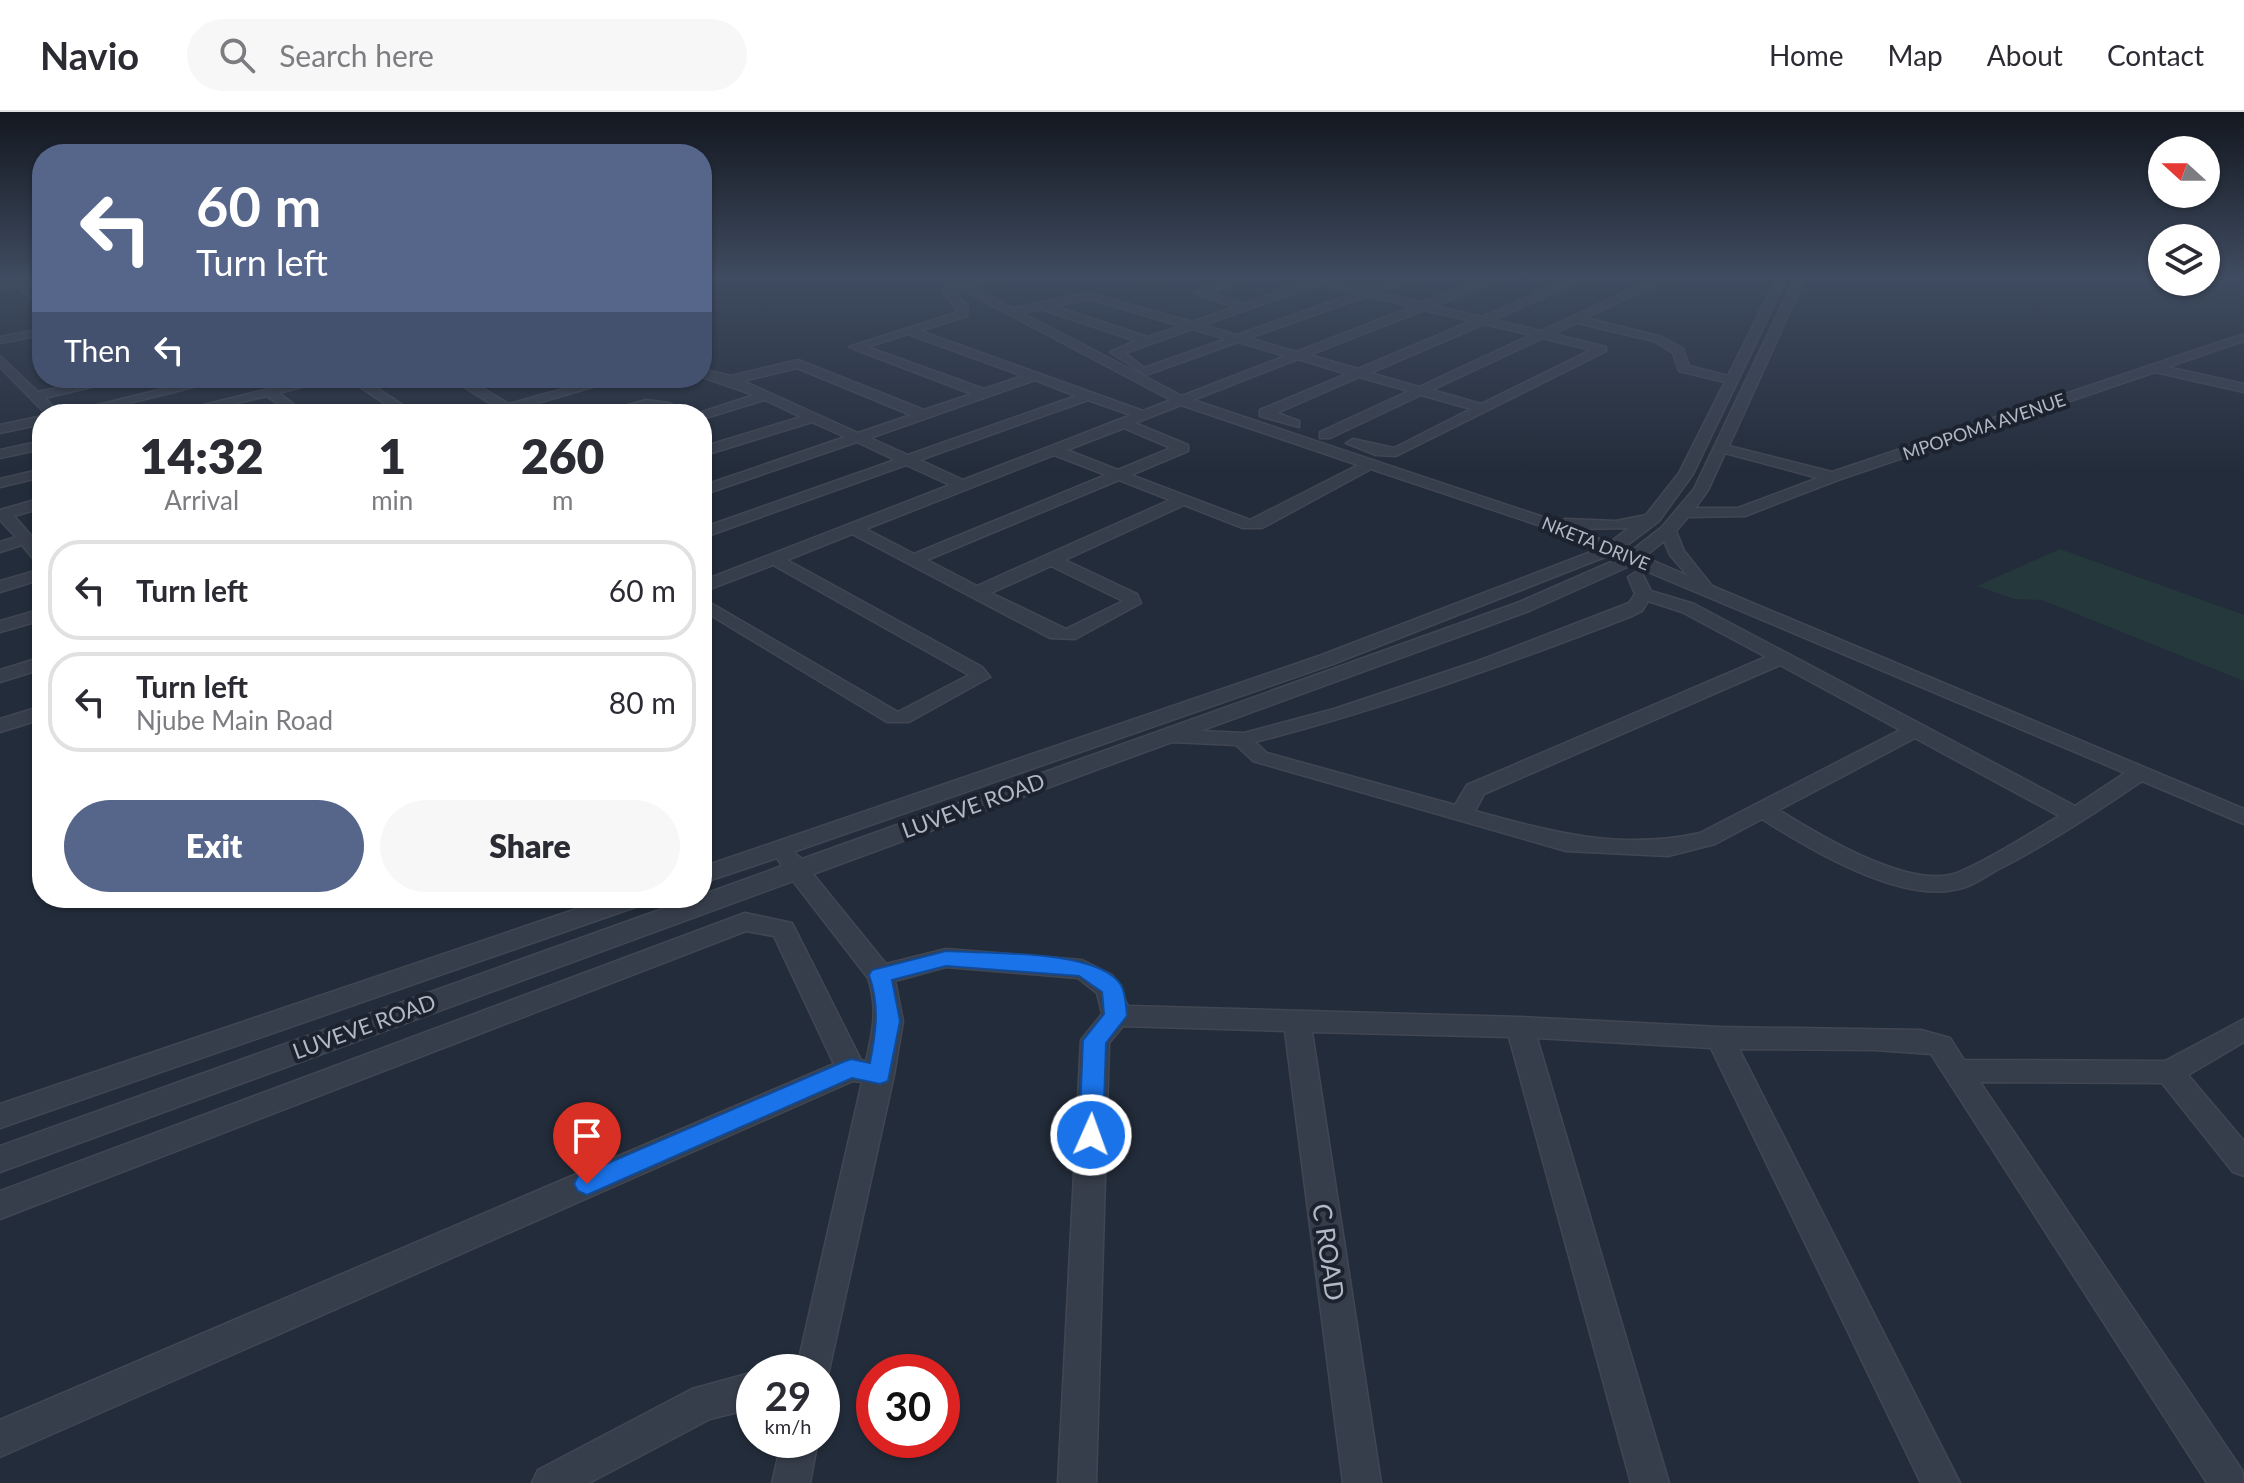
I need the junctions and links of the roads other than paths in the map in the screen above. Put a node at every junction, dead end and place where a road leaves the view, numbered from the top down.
1 (872, 342) edge
2 (941, 342) edge
3 (1072, 342) edge
4 (1141, 342) edge
5 (1234, 342) edge
6 (1252, 342) edge
7 (1333, 342) edge
8 (1431, 342) edge
9 (1526, 342) edge
10 (1575, 342) edge
11 (1664, 342) edge
12 (1750, 342) edge
13 (1770, 342) edge
14 (2230, 342) edge
15 (1297, 356) junction
16 (0, 360) edge
17 (2154, 368) junction
18 (1146, 371) junction
19 (1356, 373) junction
20 (17, 375) junction
21 (712, 375) edge
22 (1036, 376) junction
23 (0, 379) edge
24 (731, 380) junction
25 (1731, 380) junction
26 (75, 388) edge
27 (181, 388) edge
28 (286, 388) edge
29 (369, 388) edge
30 (473, 388) edge
31 (582, 388) edge
32 (2244, 388) edge
33 (578, 389) joint
34 (1418, 391) junction
35 (269, 392) junction
36 (985, 394) junction
37 (37, 396) junction
38 (766, 396) junction
39 (1087, 396) junction
40 (1189, 398) junction
41 (44, 404) edge
42 (111, 404) edge
43 (217, 404) edge
44 (285, 404) edge
45 (393, 404) edge
46 (500, 404) edge
47 (522, 404) edge
48 (1484, 409) junction
49 (712, 412) edge
50 (924, 415) junction
51 (1142, 415) junction
52 (813, 417) junction
53 (32, 422) edge
54 (1124, 423) junction
55 (0, 429) edge
56 (1325, 435) junction
57 (859, 437) junction
58 (32, 447) edge
59 (1721, 448) junction
60 (712, 449) edge
61 (1054, 450) junction
62 (0, 454) edge
63 (907, 459) junction
64 (1370, 464) junction
65 (32, 475) edge
66 (1117, 476) junction
67 (1833, 477) junction
68 (0, 483) edge
69 (962, 485) junction
70 (712, 488) edge
71 (1181, 501) junction
72 (32, 506) edge
73 (1684, 512) junction
74 (2, 514) edge
75 (1653, 518) junction
76 (1544, 522) junction
77 (852, 528) junction
78 (712, 529) edge
79 (1668, 530) junction
80 (27, 539) junction
81 (32, 545) edge
82 (0, 547) edge
83 (774, 559) junction
84 (913, 560) junction
85 (1052, 560) junction
86 (1631, 569) junction
87 (1562, 571) junction
88 (32, 577) edge
89 (712, 583) edge
90 (0, 587) edge
91 (977, 593) junction
92 (1714, 593) junction
93 (712, 609) edge
94 (32, 617) edge
95 (0, 627) edge
96 (1780, 658) junction
97 (32, 666) edge
98 (0, 676) edge
99 (32, 715) edge
100 (0, 726) edge
101 (1915, 730) junction
102 (1164, 737) junction
103 (1244, 739) junction
104 (2141, 772) junction
105 (1763, 810) junction
106 (1461, 815) junction
107 (2076, 816) junction
108 (2244, 817) edge
109 (788, 859) junction
110 (712, 873) edge
111 (712, 888) edge
112 (606, 908) edge
113 (659, 908) edge
114 (880, 975) junction
115 (1116, 1016) junction
116 (1297, 1022) junction
117 (1520, 1027) junction
118 (2244, 1029) edge
119 (1720, 1038) junction
120 (1958, 1071) junction
121 (865, 1072) junction
122 (2169, 1072) junction
123 (0, 1116) edge
124 (0, 1159) edge
125 (2244, 1163) edge
126 (0, 1205) edge
127 (817, 1354) edge
128 (736, 1394) edge
129 (0, 1439) edge
130 (796, 1458) edge
131 (551, 1483) edge
132 (791, 1483) edge
133 (1077, 1483) edge
134 (1362, 1483) edge
135 (1650, 1483) edge
136 (1941, 1483) edge
137 (2229, 1483) edge

1 - 36 street
2 - 22 street
3 - 40 street, NKETA DRIVE
4 - 18 street
5 - 18 street
6 - 15 street
7 - 15 street
8 - 19 street
9 - 34 street
10 - 48 street
11 - 25 street
12 - 25 street, LUVEVE ROAD
13 - 59 street, LUVEVE ROAD
14 - 17 street, MPOPOMA AVENUE
15 - 19 street
15 - 40 street
16 - 20 street
17 - 32 street
17 - 67 street, MPOPOMA AVENUE
18 - 40 street
19 - 34 street
19 - 56 street
20 - 23 street
20 - 37 street
21 - 24 street
22 - 36 street
22 - 39 street
24 - 38 street
24 - 50 street
25 - 75 street, LUVEVE ROAD
26 - 37 street
27 - 42 street
28 - 35 street
29 - 45 street
30 - 46 street
31 - 33 street
33 - 47 street
34 - 48 street
34 - 56 street
35 - 43 street
35 - 44 street
36 - 50 street
37 - 41 street
38 - 49 street
38 - 52 street
39 - 51 street
39 - 63 street
40 - 51 street
40 - 64 street, NKETA DRIVE
48 - 56 street
50 - 57 street
51 - 54 street
52 - 57 street
52 - 60 street
53 - 55 street
54 - 61 street
54 - 66 street
57 - 63 street
57 - 70 street
58 - 62 street
59 - 67 street
59 - 73 street, LUVEVE ROAD
61 - 66 street
61 - 69 street
63 - 69 street
63 - 78 street
64 - 71 street
64 - 76 street, NKETA DRIVE
65 - 68 street
66 - 71 street
66 - 84 street
67 - 73 street, MPOPOMA AVENUE
69 - 77 street
71 - 85 street
72 - 74 street
73 - 79 street, LUVEVE ROAD
74 - 80 street
75 - 76 street
75 - 86 street, LUVEVE ROAD
76 - 86 street, NKETA DRIVE
76 - 87 street
77 - 83 street
77 - 84 street
79 - 86 street, LUVEVE ROAD
79 - 92 street
80 - 81 street
80 - 82 street
83 - 89 street
83 - 93 street
84 - 91 street
85 - 91 street
85 - 91 street
86 - 87 street, LUVEVE ROAD
86 - 92 street
86 - 96 street
86 - 102 street, LUVEVE ROAD
86 - 103 street
87 - 109 street, LUVEVE ROAD
88 - 90 street
92 - 104 street
94 - 95 street
96 - 101 street
96 - 106 street
97 - 98 street
99 - 100 street
101 - 105 street
101 - 107 street
102 - 103 street
102 - 109 street, LUVEVE ROAD
103 - 106 street
104 - 107 street
104 - 108 street
105 - 106 street
105 - 107 street
109 - 110 street, LUVEVE ROAD
109 - 111 street, LUVEVE ROAD
109 - 114 street
112 - 123 street, LUVEVE ROAD
113 - 124 street, LUVEVE ROAD
114 - 115 street
114 - 121 street
115 - 116 street
115 - 133 street
116 - 117 street
116 - 134 street, C ROAD
117 - 119 street
117 - 135 street
118 - 122 street
119 - 120 street
119 - 136 street
120 - 122 street
120 - 137 street
121 - 126 street
121 - 127 street
121 - 129 street
122 - 125 street
128 - 131 street
130 - 132 street

